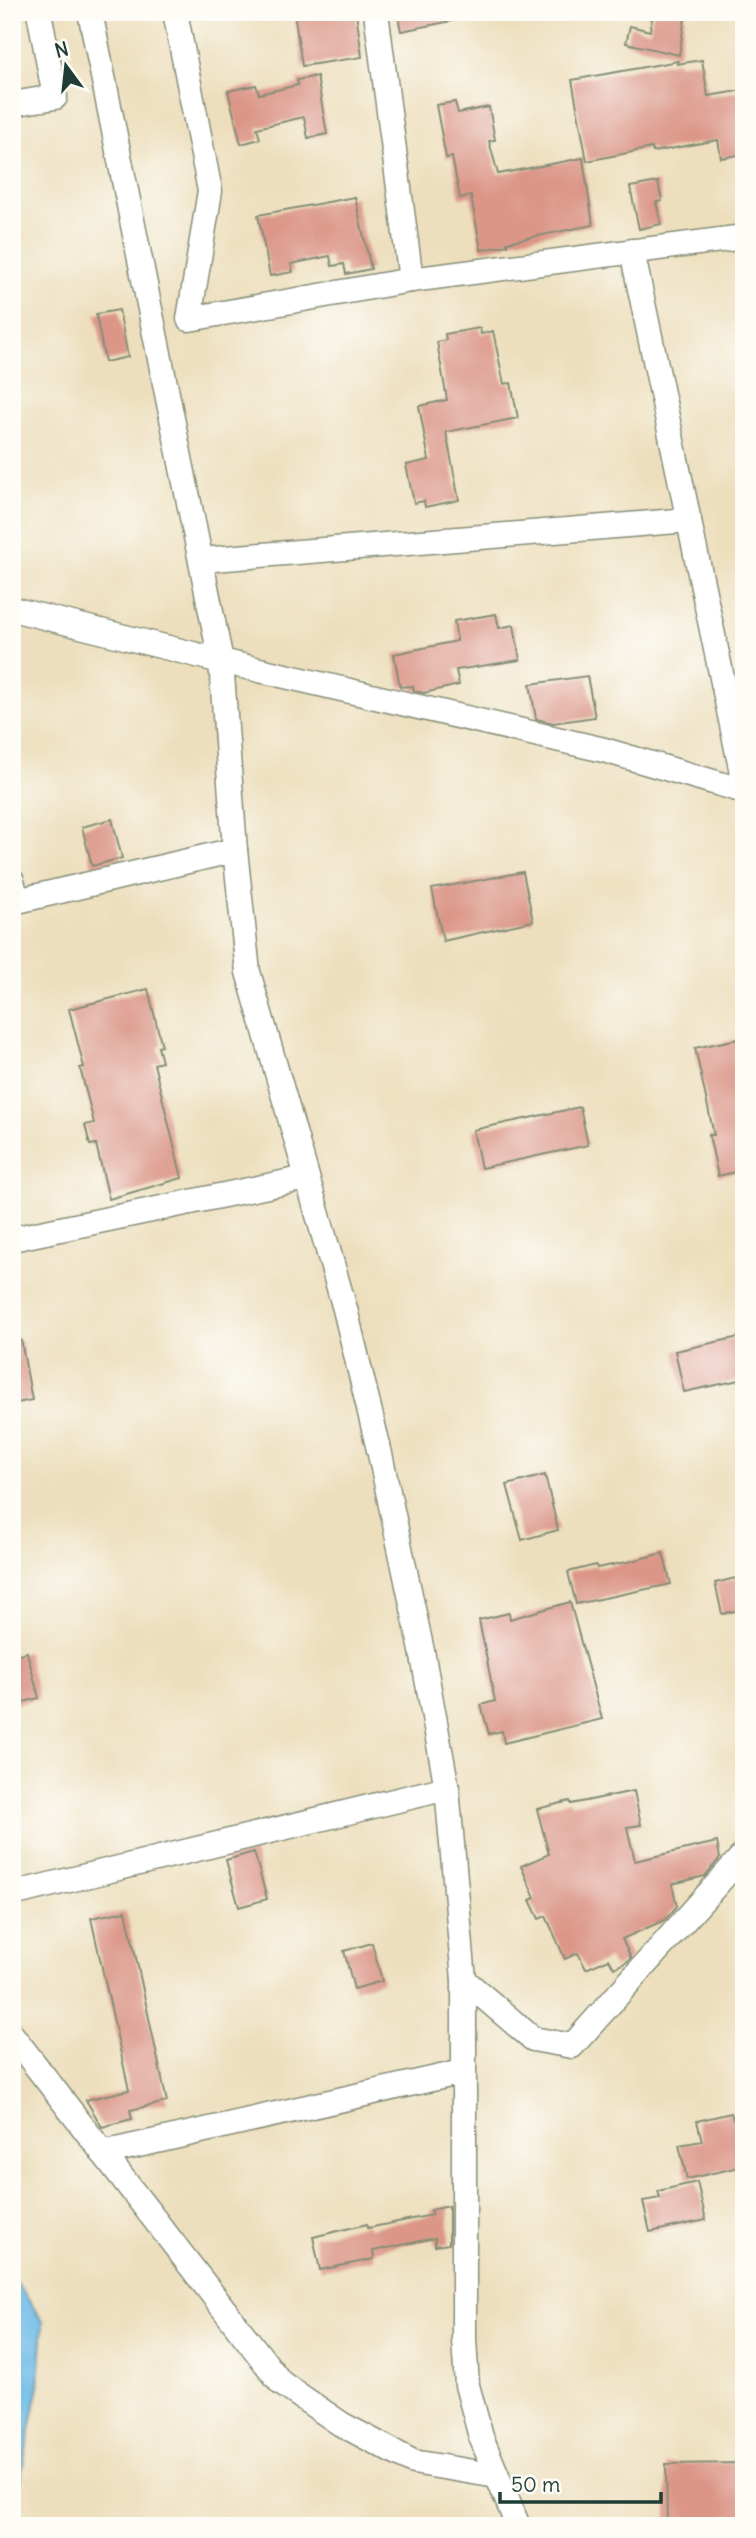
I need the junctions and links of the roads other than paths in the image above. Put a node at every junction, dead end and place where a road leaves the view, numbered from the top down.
1 (39, 12) edge
2 (90, 12) edge
3 (175, 12) edge
4 (376, 12) edge
5 (12, 104) edge
6 (744, 237) edge
7 (632, 251) junction
8 (411, 280) junction
9 (689, 520) junction
10 (201, 560) junction
11 (12, 609) edge
12 (221, 662) junction
13 (744, 782) edge
14 (744, 791) edge
15 (234, 850) junction
16 (12, 881) edge
17 (306, 1178) junction
18 (12, 1240) edge
19 (447, 1788) junction
20 (744, 1854) edge
21 (12, 1894) edge
22 (464, 1980) junction
23 (12, 2035) edge
24 (463, 2071) junction
25 (103, 2152) junction
26 (497, 2476) junction
27 (518, 2526) edge

1 - 5 street
2 - 10 street
3 - 8 street
4 - 8 street
6 - 7 street
7 - 8 street
7 - 9 street
9 - 10 street
9 - 13 street
10 - 12 street
11 - 12 street
12 - 14 street
12 - 15 street
15 - 16 street
15 - 17 street
17 - 18 street
17 - 19 street
19 - 21 street
19 - 22 street
20 - 22 street
22 - 24 street
23 - 25 street
24 - 25 street
24 - 26 street
25 - 26 street
26 - 27 street

